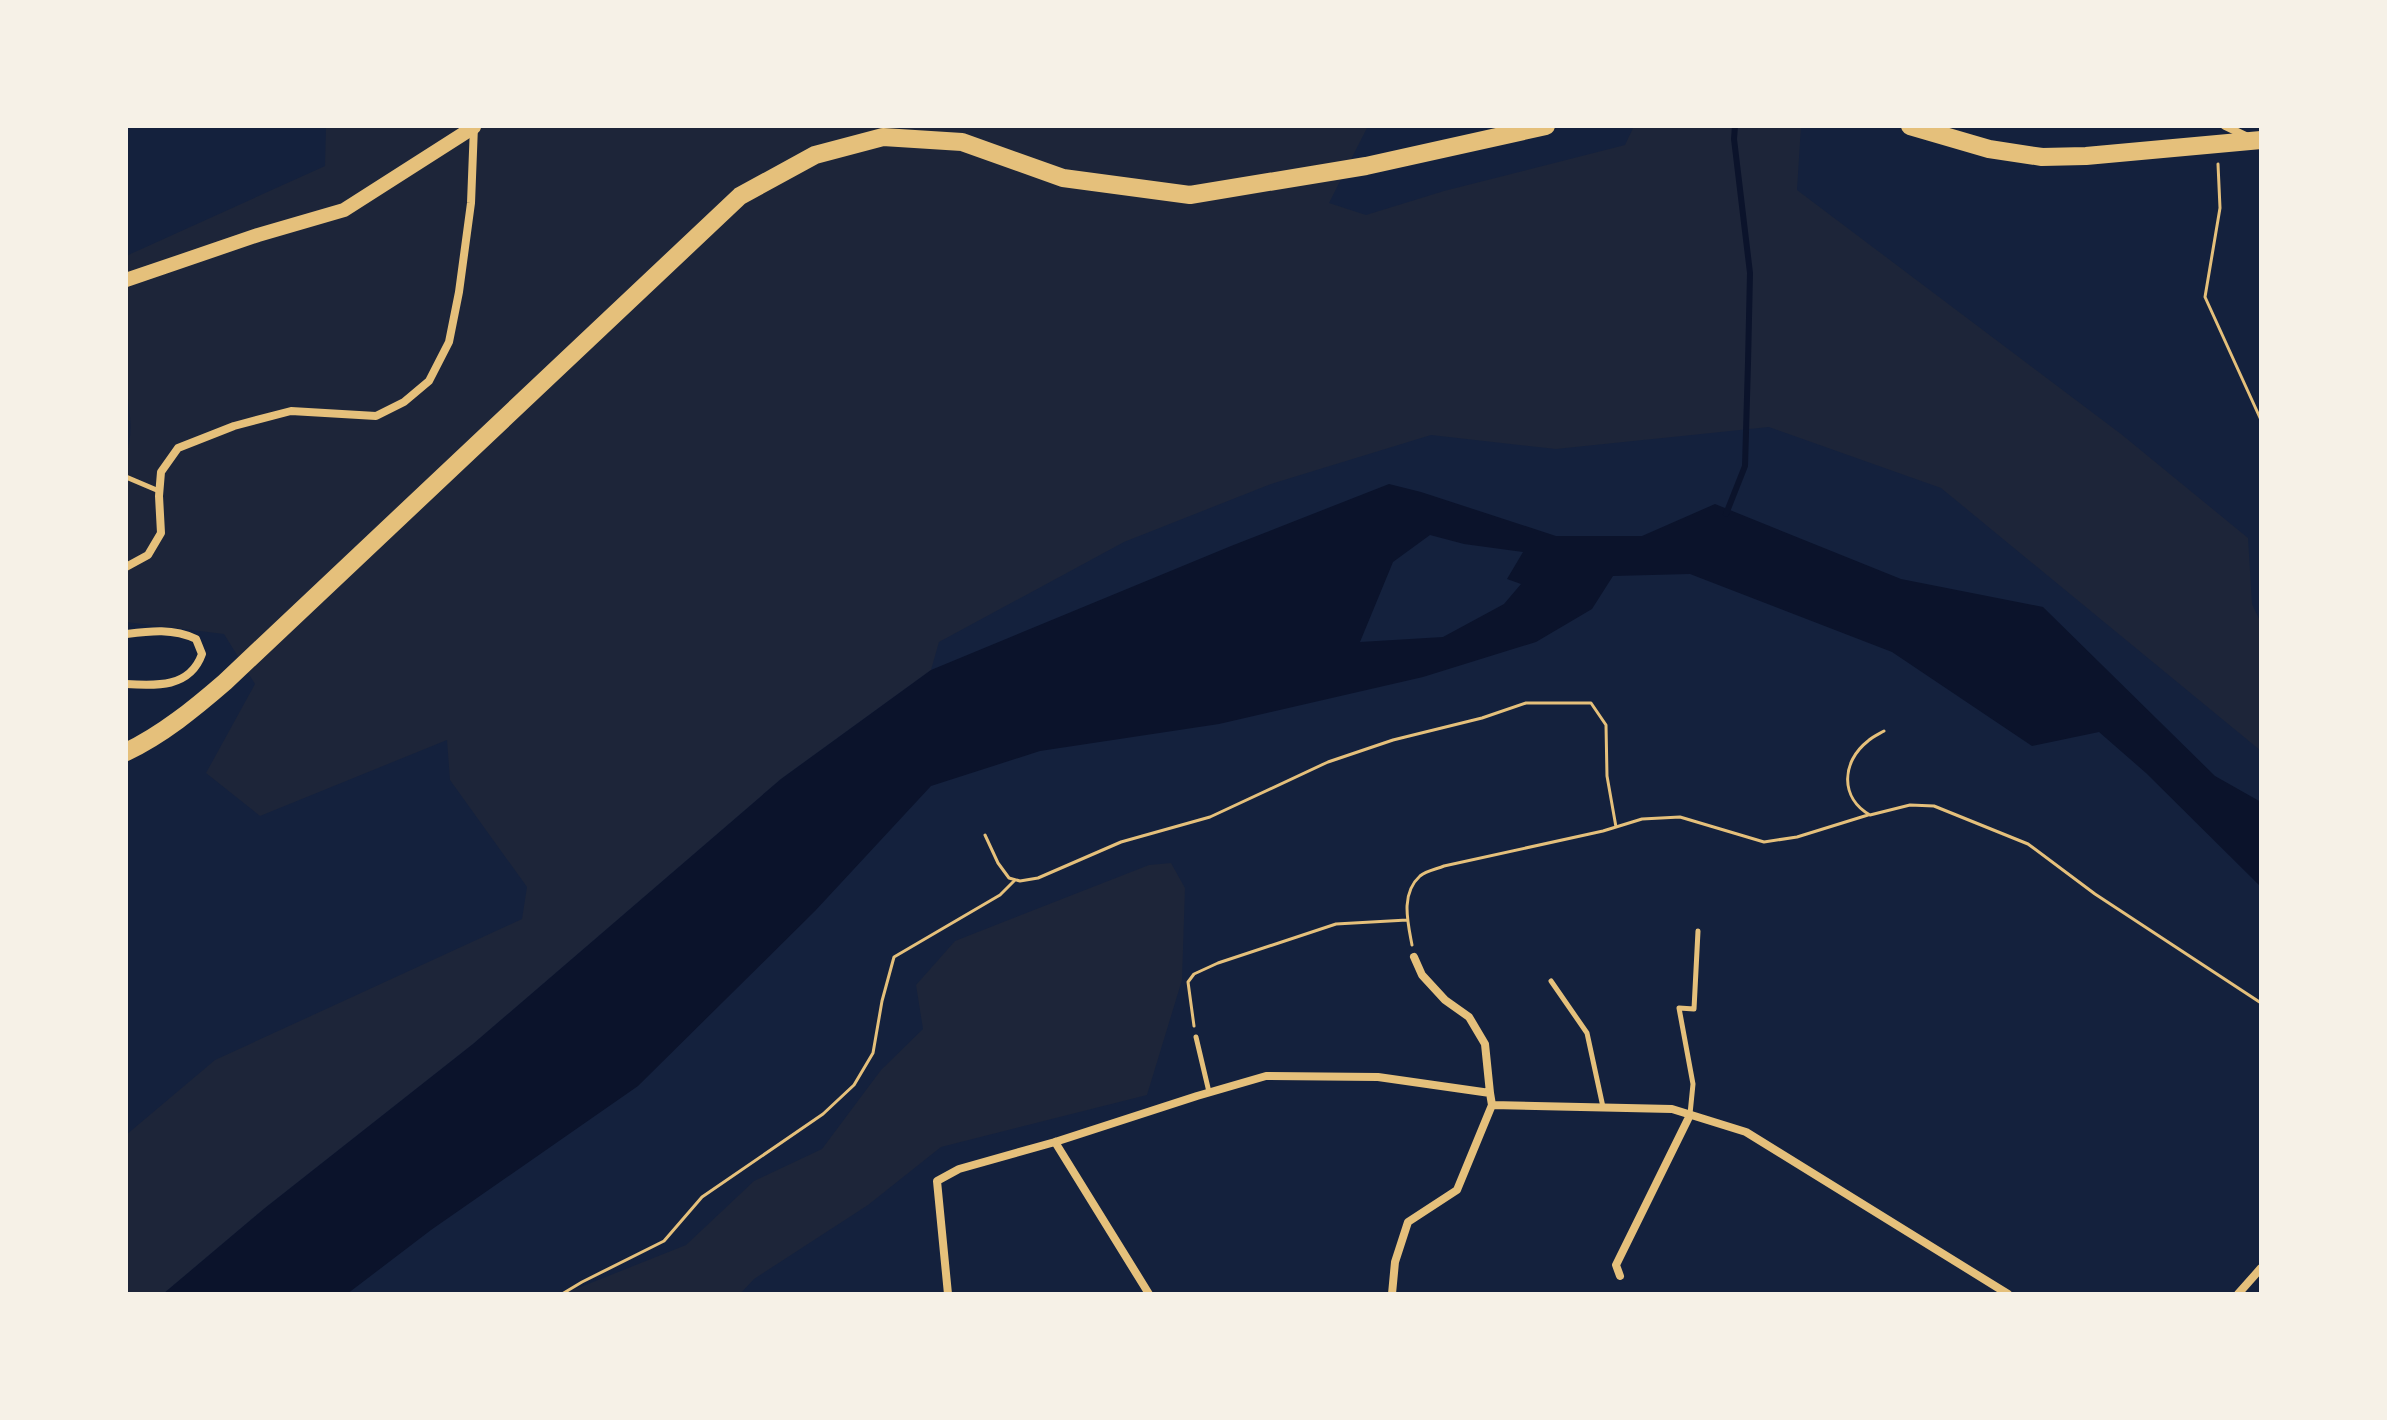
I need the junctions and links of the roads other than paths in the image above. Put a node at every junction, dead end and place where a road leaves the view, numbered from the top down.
1 (474, 126) edge
2 (1546, 126) edge
3 (1910, 126) edge
4 (2225, 126) edge
5 (1934, 130) edge
6 (2259, 141) edge
7 (126, 280) edge
8 (126, 477) edge
9 (159, 491) junction
10 (126, 567) edge
11 (126, 634) edge
12 (126, 684) edge
13 (126, 752) edge
14 (1698, 931) dead end
15 (1414, 957) road end
16 (1551, 981) dead end
17 (1196, 1037) road end
18 (1209, 1092) junction
19 (1490, 1093) junction
20 (1492, 1105) junction
21 (1603, 1108) junction
22 (1690, 1115) junction
23 (1055, 1142) junction
24 (2261, 1268) edge
25 (1620, 1276) dead end
26 (948, 1294) edge
27 (1149, 1294) edge
28 (1392, 1294) edge
29 (2008, 1294) edge
30 (2238, 1294) edge

1 - 7 street
1 - 9 street
2 - 13 main road
3 - 5 main road
4 - 6 street
5 - 6 main road
8 - 9 lane
9 - 10 street
11 - 12 street
14 - 22 lane
15 - 19 street
16 - 21 lane
17 - 18 lane
18 - 19 street
18 - 23 street
19 - 20 street
20 - 21 street
20 - 28 street
21 - 22 street
22 - 25 street
22 - 29 street
23 - 26 street
23 - 27 street
24 - 30 street

